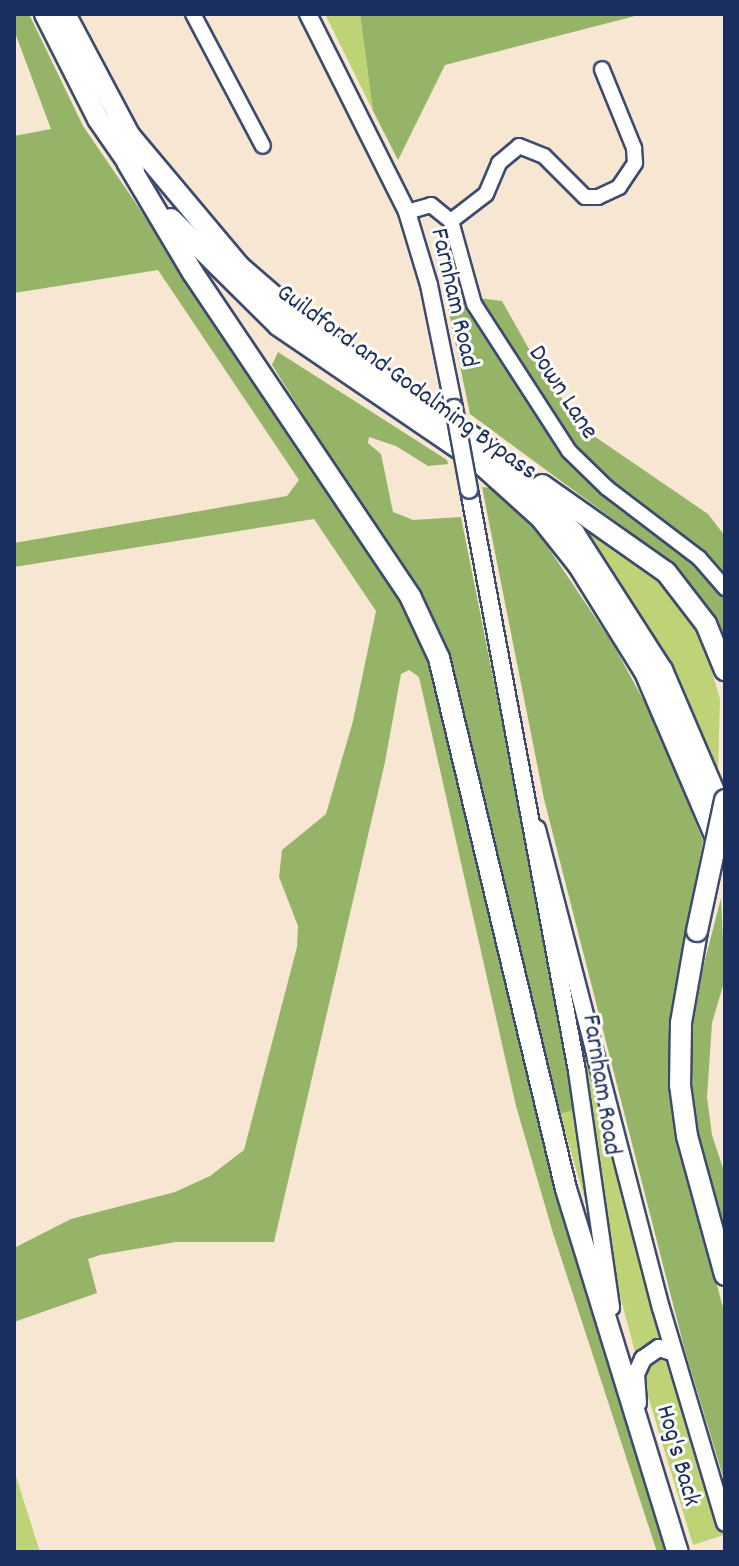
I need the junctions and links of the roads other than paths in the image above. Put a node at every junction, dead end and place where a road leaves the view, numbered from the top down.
1 (45, 14) edge
2 (65, 14) edge
3 (193, 14) edge
4 (308, 14) edge
5 (602, 69) dead end
6 (263, 146) dead end
7 (127, 162) junction
8 (407, 212) junction
9 (451, 221) junction
10 (486, 446) junction
11 (725, 588) edge
12 (725, 670) edge
13 (725, 800) edge
14 (526, 802) junction
15 (725, 817) edge
16 (725, 859) edge
17 (725, 1275) edge
18 (674, 1353) junction
19 (626, 1375) junction
20 (640, 1421) junction
21 (725, 1523) edge
22 (678, 1552) edge

1 - 7 highway, Guildford and Godalming Bypass
2 - 10 highway, Guildford and Godalming Bypass
3 - 6 street
4 - 8 main road, Farnham Road
5 - 9 street
7 - 16 highway, Guildford and Godalming Bypass
7 - 19 highway, Hog's Back
8 - 9 street
8 - 14 main road, Farnham Road, bridge
9 - 11 street, Down Lane
10 - 12 highway
10 - 15 highway, Guildford and Godalming Bypass
13 - 17 highway, bridge
14 - 18 main road, Farnham Road
14 - 19 main road, Farnham Road
18 - 20 main road
18 - 21 main road, Hog's Back
19 - 20 highway, Hog's Back
20 - 22 highway, Hog's Back

